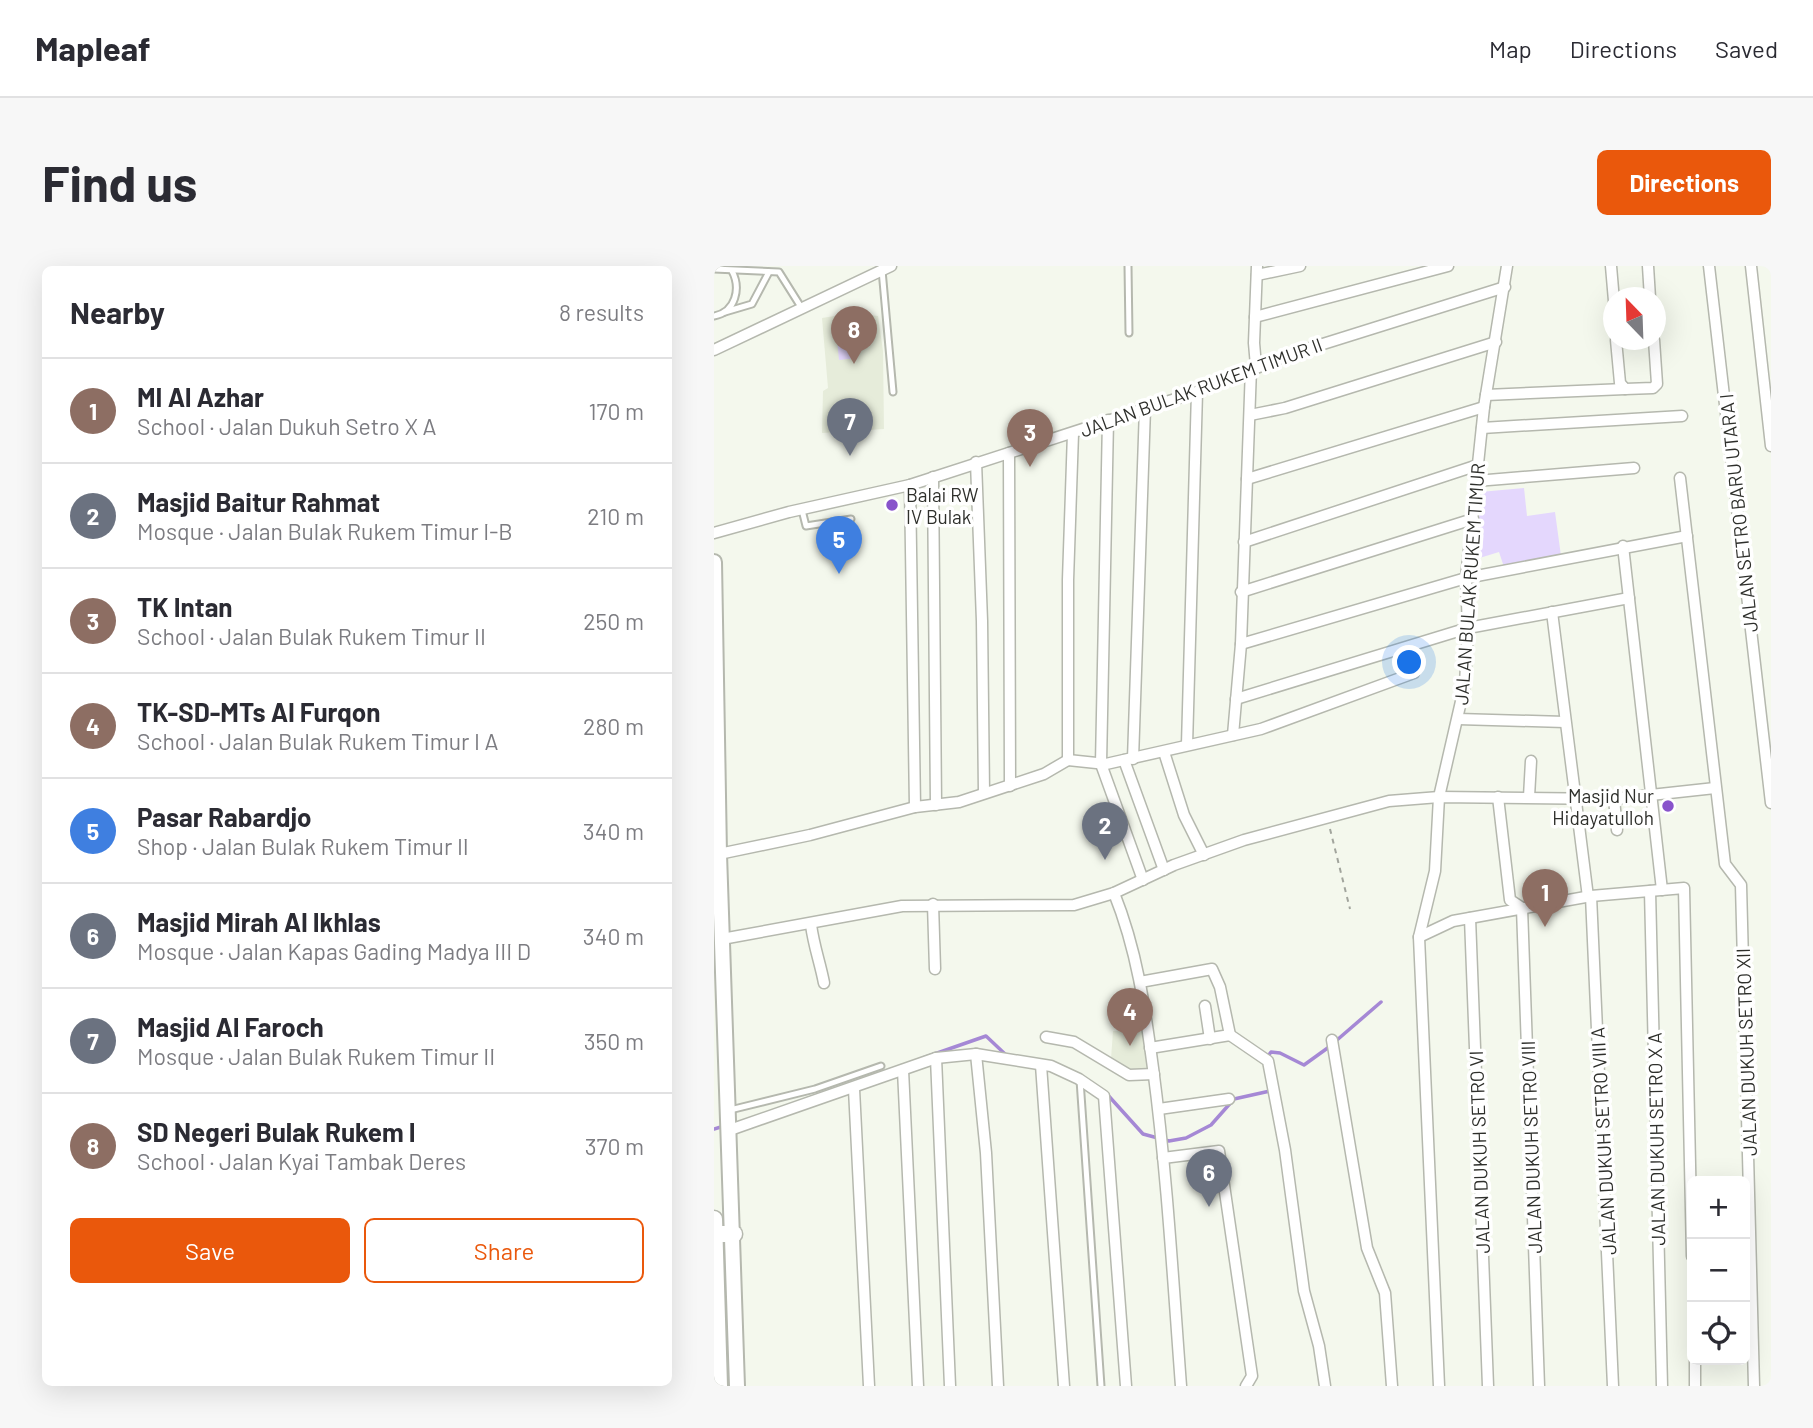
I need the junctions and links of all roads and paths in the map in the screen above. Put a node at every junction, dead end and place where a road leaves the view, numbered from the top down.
1 (1128, 266) edge
2 (1300, 266) edge
3 (1448, 266) edge
4 (1507, 266) edge
5 (1611, 266) edge
6 (1648, 266) edge
7 (1709, 266) edge
8 (1751, 266) edge
9 (887, 268) edge
10 (714, 269) edge
11 (1257, 270) edge
12 (732, 271) junction
13 (769, 272) junction
14 (1505, 287) junction
15 (1613, 287) edge
16 (1649, 287) edge
17 (801, 307) junction
18 (725, 312) junction
19 (714, 316) edge
20 (1255, 317) junction
21 (1129, 333) dead end
22 (1496, 342) junction
23 (714, 350) edge
24 (1617, 350) edge
25 (1655, 350) edge
26 (1254, 367) junction
27 (1625, 389) junction
28 (1197, 391) junction
29 (893, 393) dead end
30 (1486, 395) junction
31 (1484, 407) junction
32 (1145, 408) junction
33 (1250, 415) junction
34 (1682, 416) dead end
35 (1108, 420) junction
36 (1482, 428) junction
37 (1073, 433) junction
38 (1771, 446) edge
39 (1009, 453) junction
40 (976, 462) junction
41 (1478, 465) junction
42 (1633, 468) dead end
43 (933, 477) junction
44 (1681, 478) dead end
45 (1247, 479) junction
46 (1476, 481) junction
47 (910, 485) junction
48 (802, 509) junction
49 (851, 519) dead end
50 (1474, 519) junction
51 (714, 533) edge
52 (1687, 536) junction
53 (1244, 542) junction
54 (1623, 546) junction
55 (714, 562) edge
56 (1466, 578) junction
57 (1241, 592) junction
58 (1629, 598) junction
59 (1552, 612) junction
60 (1468, 628) junction
61 (1241, 644) junction
62 (1414, 673) dead end
63 (1236, 699) junction
64 (1458, 719) junction
65 (1565, 722) junction
66 (1233, 735) junction
67 (1187, 745) junction
68 (1164, 752) junction
69 (1068, 760) junction
70 (1129, 760) junction
71 (1531, 761) dead end
72 (1101, 764) junction
73 (1010, 786) junction
74 (1715, 788) junction
75 (984, 793) junction
76 (1651, 796) junction
77 (1439, 797) junction
78 (1498, 797) junction
79 (1529, 797) junction
80 (1576, 797) junction
81 (1614, 799) junction
82 (1771, 803) edge
83 (936, 805) junction
84 (915, 807) junction
85 (1327, 818) junction
86 (1616, 831) dead end
87 (719, 853) junction
88 (1204, 855) junction
89 (1164, 870) junction
90 (1143, 880) junction
91 (1662, 885) junction
92 (1650, 891) junction
93 (1114, 893) junction
94 (1590, 897) junction
95 (933, 904) junction
96 (1522, 908) junction
97 (1350, 909) dead end
98 (1471, 918) junction
99 (811, 925) junction
100 (1419, 937) junction
101 (722, 939) junction
102 (935, 969) dead end
103 (1140, 982) junction
104 (824, 983) dead end
105 (1205, 1006) dead end
106 (1230, 1035) junction
107 (1046, 1037) dead end
108 (1210, 1039) junction
109 (1332, 1040) dead end
110 (1150, 1048) junction
111 (976, 1054) junction
112 (936, 1058) junction
113 (1041, 1065) junction
114 (881, 1066) dead end
115 (903, 1070) junction
116 (1154, 1074) junction
117 (1080, 1080) junction
118 (854, 1089) junction
119 (1229, 1098) dead end
120 (1158, 1109) junction
121 (727, 1112) junction
122 (727, 1130) junction
123 (1163, 1158) junction
124 (715, 1227) edge
125 (734, 1234) junction
126 (1692, 1239) edge
127 (1695, 1365) edge
128 (719, 1386) edge
129 (737, 1386) edge
130 (869, 1386) edge
131 (918, 1386) edge
132 (950, 1386) edge
133 (998, 1386) edge
134 (1064, 1386) edge
135 (1101, 1386) edge
136 (1126, 1386) edge
137 (1181, 1386) edge
138 (1246, 1386) edge
139 (1325, 1386) edge
140 (1391, 1386) edge
141 (1439, 1386) edge
142 (1488, 1386) edge
143 (1539, 1386) edge
144 (1613, 1386) edge
145 (1662, 1386) edge
146 (1695, 1386) edge
147 (1754, 1386) edge

1 - 21 lane
2 - 11 street
3 - 20 street
4 - 14 street
5 - 15 street
6 - 16 street
7 - 82 street, JALAN SETRO BARU UTARA I
8 - 38 street
9 - 17 street
9 - 29 lane
10 - 12 lane
11 - 20 street
12 - 13 lane
12 - 18 lane
13 - 17 lane
13 - 18 lane
14 - 22 street, JALAN BULAK RUKEM TIMUR
14 - 26 street, JALAN BULAK RUKEM TIMUR II
17 - 23 street
18 - 19 lane
20 - 26 street
22 - 30 street, JALAN BULAK RUKEM TIMUR
22 - 33 street
24 - 27 street
25 - 27 street
26 - 28 street, JALAN BULAK RUKEM TIMUR II
26 - 33 street
27 - 30 street
28 - 32 street, JALAN BULAK RUKEM TIMUR II
28 - 67 street
30 - 31 street, JALAN BULAK RUKEM TIMUR
31 - 36 street, JALAN BULAK RUKEM TIMUR
31 - 45 street
32 - 35 street, JALAN BULAK RUKEM TIMUR II
32 - 70 street
33 - 45 street
34 - 36 street
35 - 37 street, JALAN BULAK RUKEM TIMUR II
35 - 72 street
36 - 41 street, JALAN BULAK RUKEM TIMUR
37 - 39 street, JALAN BULAK RUKEM TIMUR II
37 - 69 street
39 - 40 street, JALAN BULAK RUKEM TIMUR II
39 - 73 street
40 - 43 street, JALAN BULAK RUKEM TIMUR II
40 - 75 street
41 - 46 street, JALAN BULAK RUKEM TIMUR
41 - 53 street
42 - 46 street
43 - 47 street, JALAN BULAK RUKEM TIMUR II
43 - 83 street
44 - 52 street
45 - 53 street
46 - 50 street, JALAN BULAK RUKEM TIMUR
47 - 48 street, JALAN BULAK RUKEM TIMUR II
47 - 84 street
48 - 49 lane
48 - 51 street, JALAN BULAK RUKEM TIMUR II
50 - 56 street, JALAN BULAK RUKEM TIMUR
50 - 57 street
52 - 54 street
52 - 74 street
53 - 57 street
54 - 56 street
54 - 58 street
55 - 87 main road
56 - 60 street, JALAN BULAK RUKEM TIMUR
56 - 61 street
57 - 61 street
58 - 59 street
58 - 76 street
59 - 60 street
59 - 65 street, JALAN DUKUH SETRO VIII A
60 - 63 street
60 - 64 street, JALAN BULAK RUKEM TIMUR
61 - 63 street
62 - 66 street
63 - 66 street
64 - 65 street
64 - 77 street, JALAN BULAK RUKEM TIMUR
65 - 80 street, JALAN DUKUH SETRO VIII A
66 - 67 street
67 - 68 street
68 - 70 street
68 - 88 street
69 - 72 street
69 - 73 street
70 - 72 street
70 - 89 street
71 - 79 street
72 - 90 street
73 - 75 street
74 - 76 street
74 - 147 street, JALAN DUKUH SETRO XII
75 - 83 street
76 - 81 street
76 - 91 street
77 - 78 street
77 - 85 street
77 - 100 street, JALAN BULAK RUKEM TIMUR
78 - 79 street
78 - 96 street
79 - 80 street
80 - 81 street
80 - 94 street, JALAN DUKUH SETRO VIII A
81 - 86 street
83 - 84 street
84 - 87 street
85 - 88 street
85 - 97 path
87 - 101 main road
88 - 89 street
89 - 90 street
90 - 93 street
91 - 92 street
91 - 126 street
92 - 94 street
92 - 145 street, JALAN DUKUH SETRO X A
93 - 95 street
93 - 103 street
94 - 96 street
94 - 144 street, JALAN DUKUH SETRO VIII A
95 - 99 street
95 - 102 street
96 - 98 street
96 - 143 street, JALAN DUKUH SETRO VIII
98 - 100 street
98 - 142 street, JALAN DUKUH SETRO VI
99 - 101 street
99 - 104 street
100 - 141 street, JALAN BULAK RUKEM TIMUR
101 - 121 main road
103 - 106 street
103 - 110 street
105 - 108 street
106 - 108 street
106 - 139 street
107 - 116 street
108 - 110 street
109 - 140 street
110 - 116 street
111 - 112 street
111 - 113 street
111 - 133 street
112 - 115 street
112 - 132 street
113 - 117 street
113 - 134 street
114 - 121 lane
115 - 118 street
115 - 131 street
116 - 120 street
117 - 135 lane
117 - 136 street
118 - 122 street
118 - 130 street
119 - 120 street
120 - 123 street
121 - 122 main road
122 - 125 main road
123 - 137 street
123 - 138 street
124 - 125 highway
124 - 128 highway
125 - 129 main road
127 - 146 street

